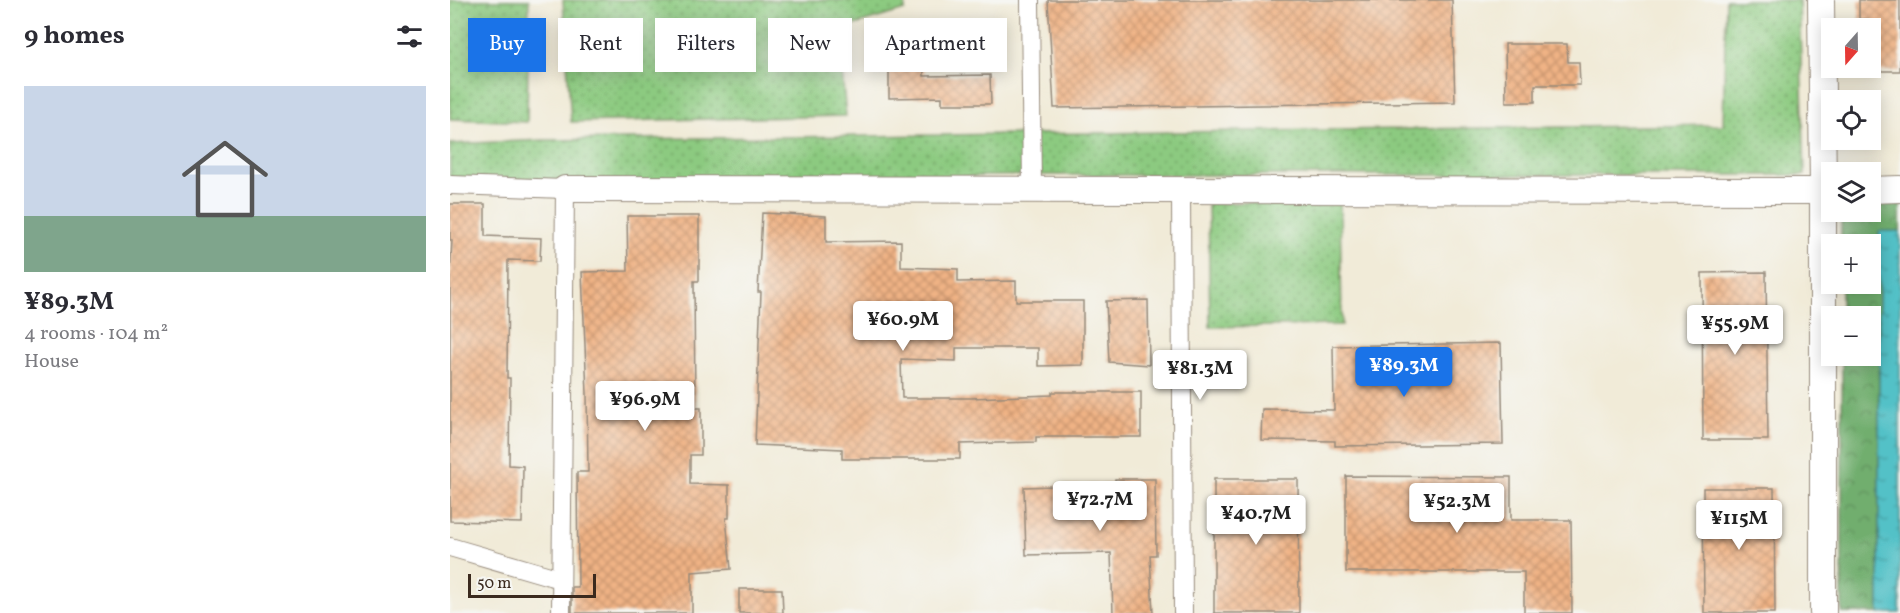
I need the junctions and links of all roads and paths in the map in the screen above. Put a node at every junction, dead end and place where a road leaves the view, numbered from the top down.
1 (1030, 0) edge
2 (1821, 0) edge
3 (1826, 162) edge
4 (450, 185) edge
5 (565, 189) junction
6 (1900, 189) edge
7 (1032, 190) junction
8 (1181, 190) junction
9 (1881, 190) edge
10 (1821, 191) edge
11 (1827, 222) edge
12 (450, 547) edge
13 (560, 579) junction
14 (561, 613) edge
15 (1183, 613) edge
16 (1823, 613) edge

1 - 7 street
2 - 3 street
4 - 5 street
5 - 7 street
5 - 13 street
6 - 9 street
7 - 8 street
8 - 10 street
8 - 15 street
11 - 16 street
12 - 13 street
13 - 14 street

